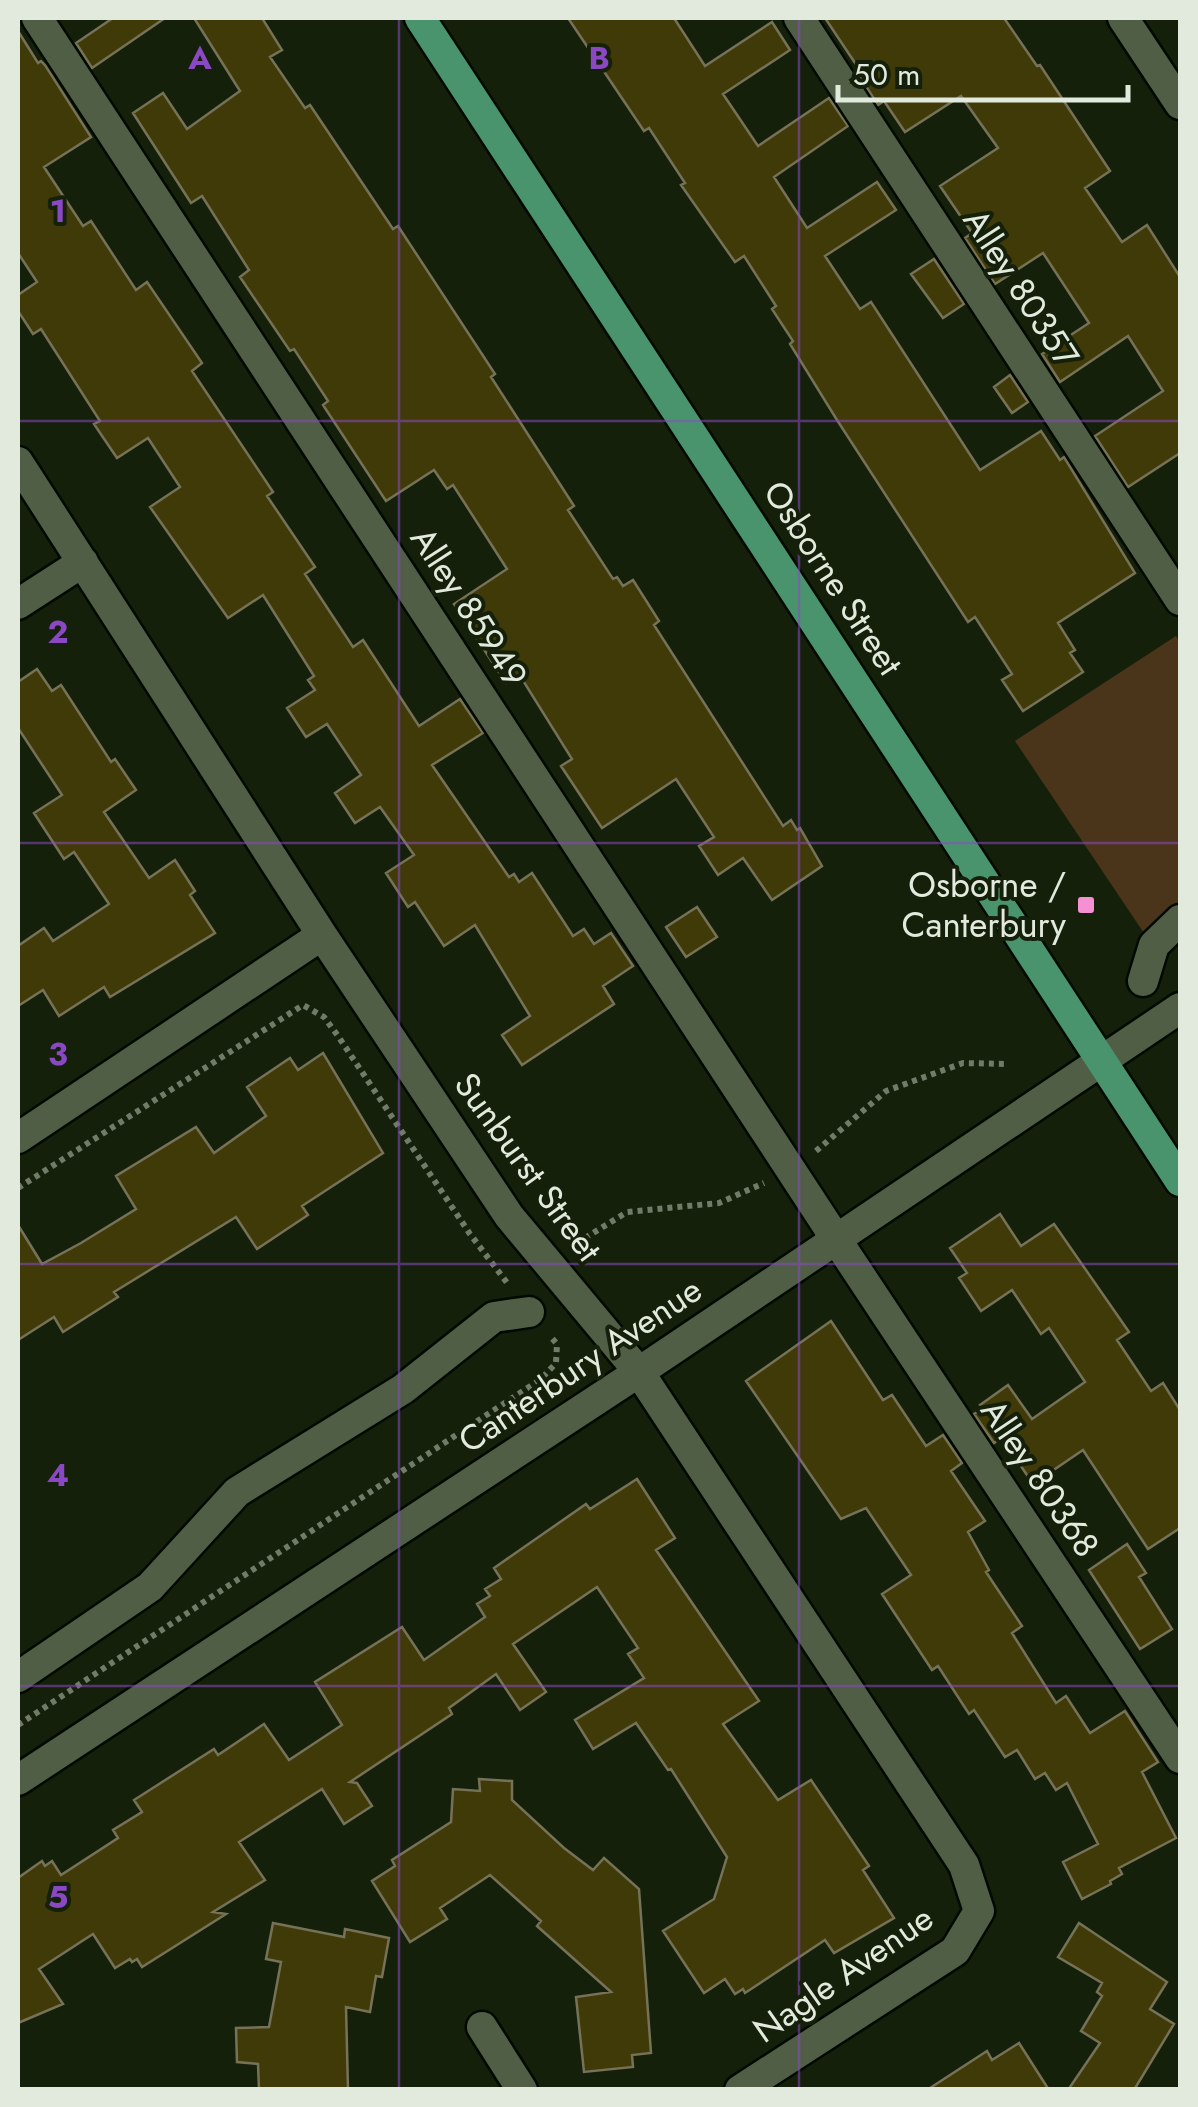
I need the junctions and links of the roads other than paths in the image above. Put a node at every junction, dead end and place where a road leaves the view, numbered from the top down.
1 (37, 18) edge
2 (420, 18) edge
3 (799, 18) edge
4 (1123, 18) edge
5 (1180, 104) edge
6 (18, 462) edge
7 (83, 562) junction
8 (1180, 600) edge
9 (18, 604) edge
10 (1180, 920) edge
11 (322, 935) junction
12 (1144, 982) dead end
13 (1180, 1008) edge
14 (1102, 1059) junction
15 (18, 1138) edge
16 (1180, 1181) edge
17 (836, 1239) junction
18 (530, 1312) road end
19 (639, 1372) junction
20 (18, 1677) edge
21 (1180, 1758) edge
22 (18, 1780) edge
23 (979, 1911) joint
24 (482, 2026) dead end
25 (522, 2090) edge
26 (740, 2090) edge

1 - 17 street, Alley 85949
2 - 14 main road, Osborne Street
3 - 8 street, Alley 80357
4 - 5 street
6 - 7 street, Sunburst Street
7 - 9 street
7 - 11 street, Sunburst Street
10 - 12 street
11 - 15 street
11 - 19 street, Sunburst Street
13 - 14 street, Canterbury Avenue
14 - 16 main road, Osborne Street
14 - 17 street, Canterbury Avenue
17 - 19 street, Canterbury Avenue
17 - 21 street, Alley 80368
18 - 20 street
19 - 22 street, Canterbury Avenue
19 - 23 street, Sunburst Street
23 - 26 street, Nagle Avenue
24 - 25 street

